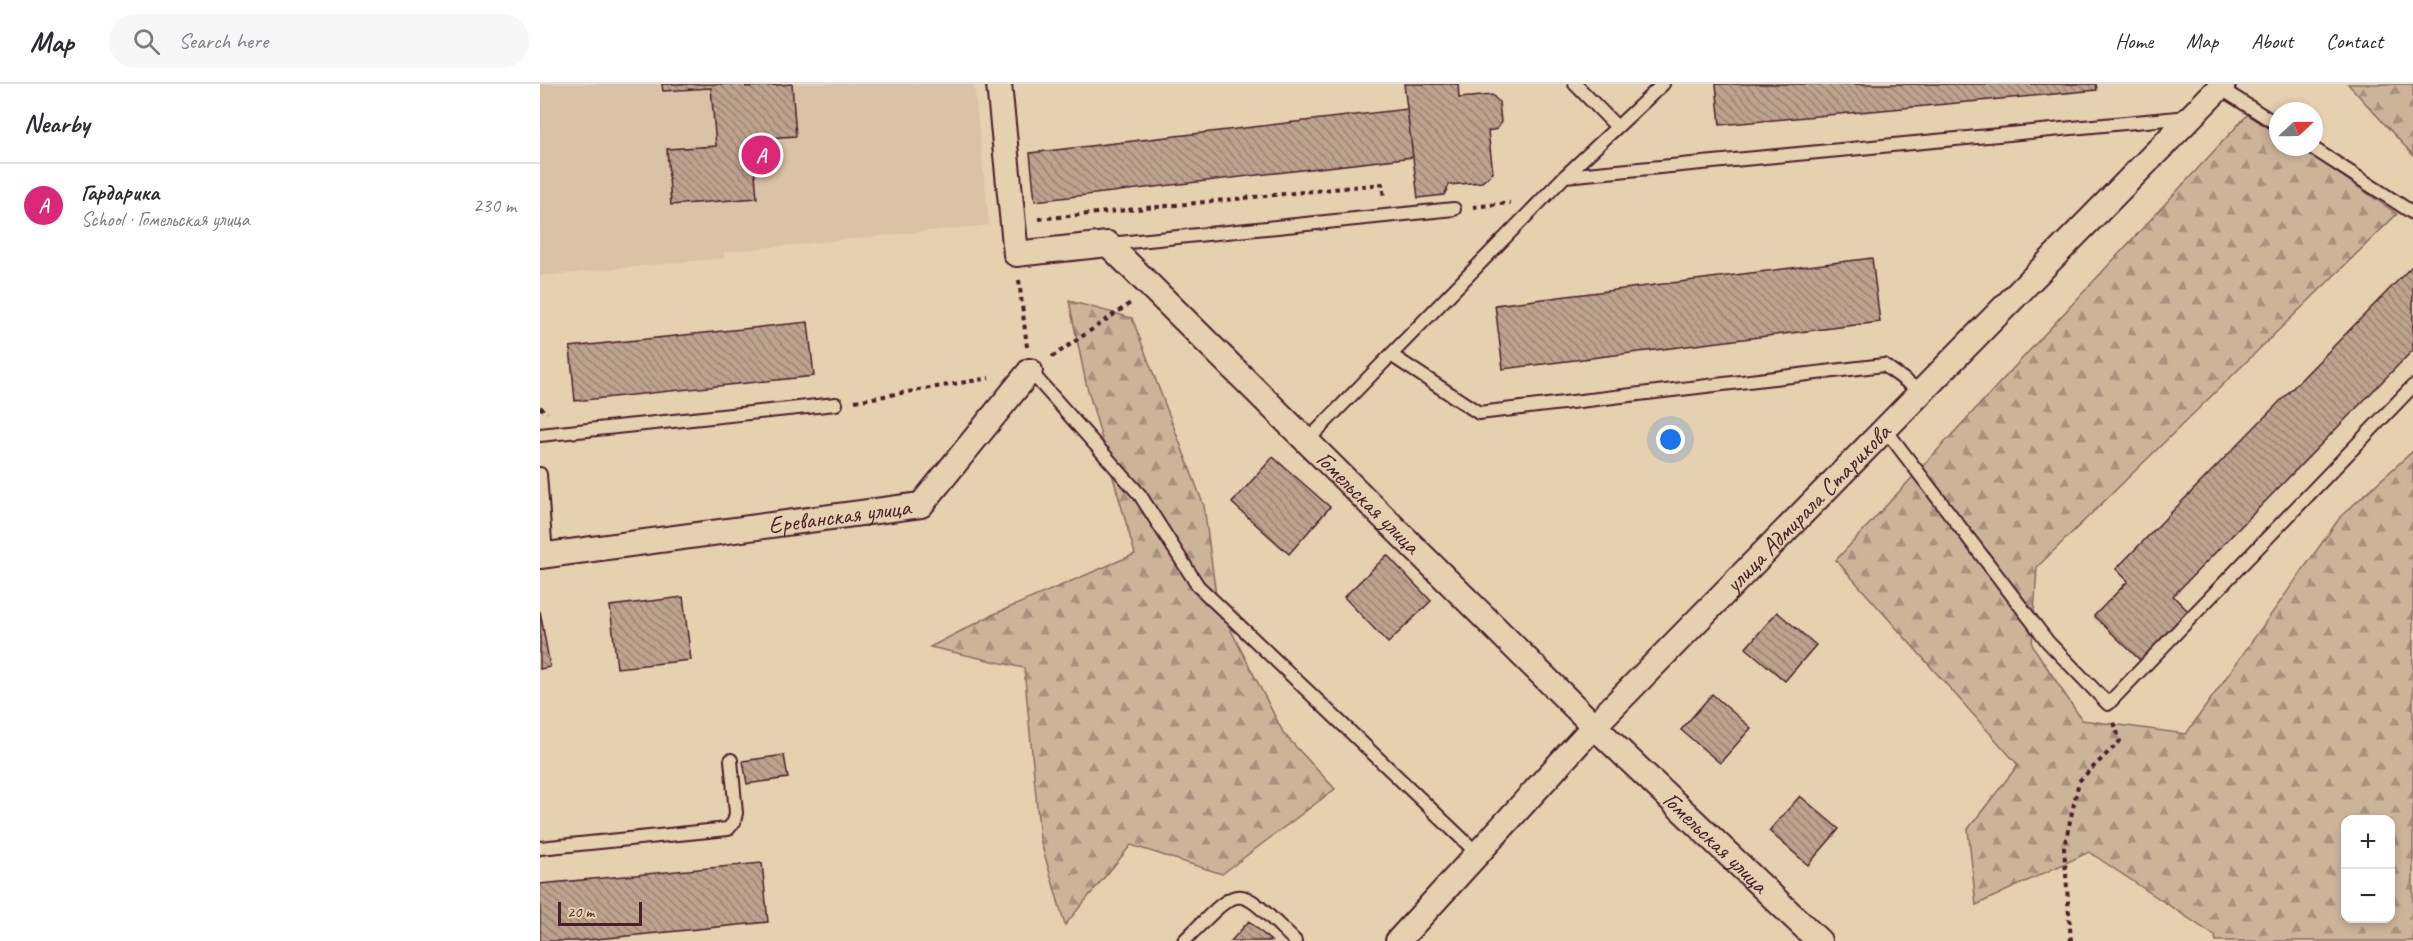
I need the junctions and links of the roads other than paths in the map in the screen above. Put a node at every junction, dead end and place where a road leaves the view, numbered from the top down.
1 (999, 84) edge
2 (1575, 84) edge
3 (1663, 84) edge
4 (2221, 86) edge
5 (2191, 117) junction
6 (2269, 119) edge
7 (1617, 127) junction
8 (2323, 155) edge
9 (1565, 177) junction
10 (1454, 209) road end
11 (2413, 213) edge
12 (1108, 244) junction
13 (1391, 355) junction
14 (1030, 371) joint
15 (2413, 386) edge
16 (1921, 392) junction
17 (836, 405) road end
18 (1885, 429) junction
19 (540, 435) edge
20 (1307, 441) junction
21 (540, 474) edge
22 (543, 555) edge
23 (1594, 726) junction
24 (731, 760) dead end
25 (540, 848) edge
26 (1478, 854) junction
27 (1184, 941) edge
28 (1295, 941) edge
29 (1398, 941) edge
30 (1819, 941) edge

1 - 12 street
2 - 7 lane
3 - 7 lane
4 - 5 street, улица Адмирала Старикова
4 - 6 lane
5 - 9 lane
5 - 16 street, улица Адмирала Старикова
7 - 9 lane
8 - 11 lane
9 - 13 lane
10 - 12 lane
12 - 20 street, Гомельская улица
13 - 16 lane
13 - 20 lane
14 - 22 street, Ереванская улица
14 - 26 lane
15 - 18 lane
16 - 18 street, улица Адмирала Старикова
17 - 19 lane
18 - 23 street, улица Адмирала Старикова
20 - 23 street, Гомельская улица
21 - 22 lane
23 - 26 street, улица Адмирала Старикова
23 - 30 street, Гомельская улица
24 - 25 lane
26 - 29 street, улица Адмирала Старикова
27 - 28 lane

